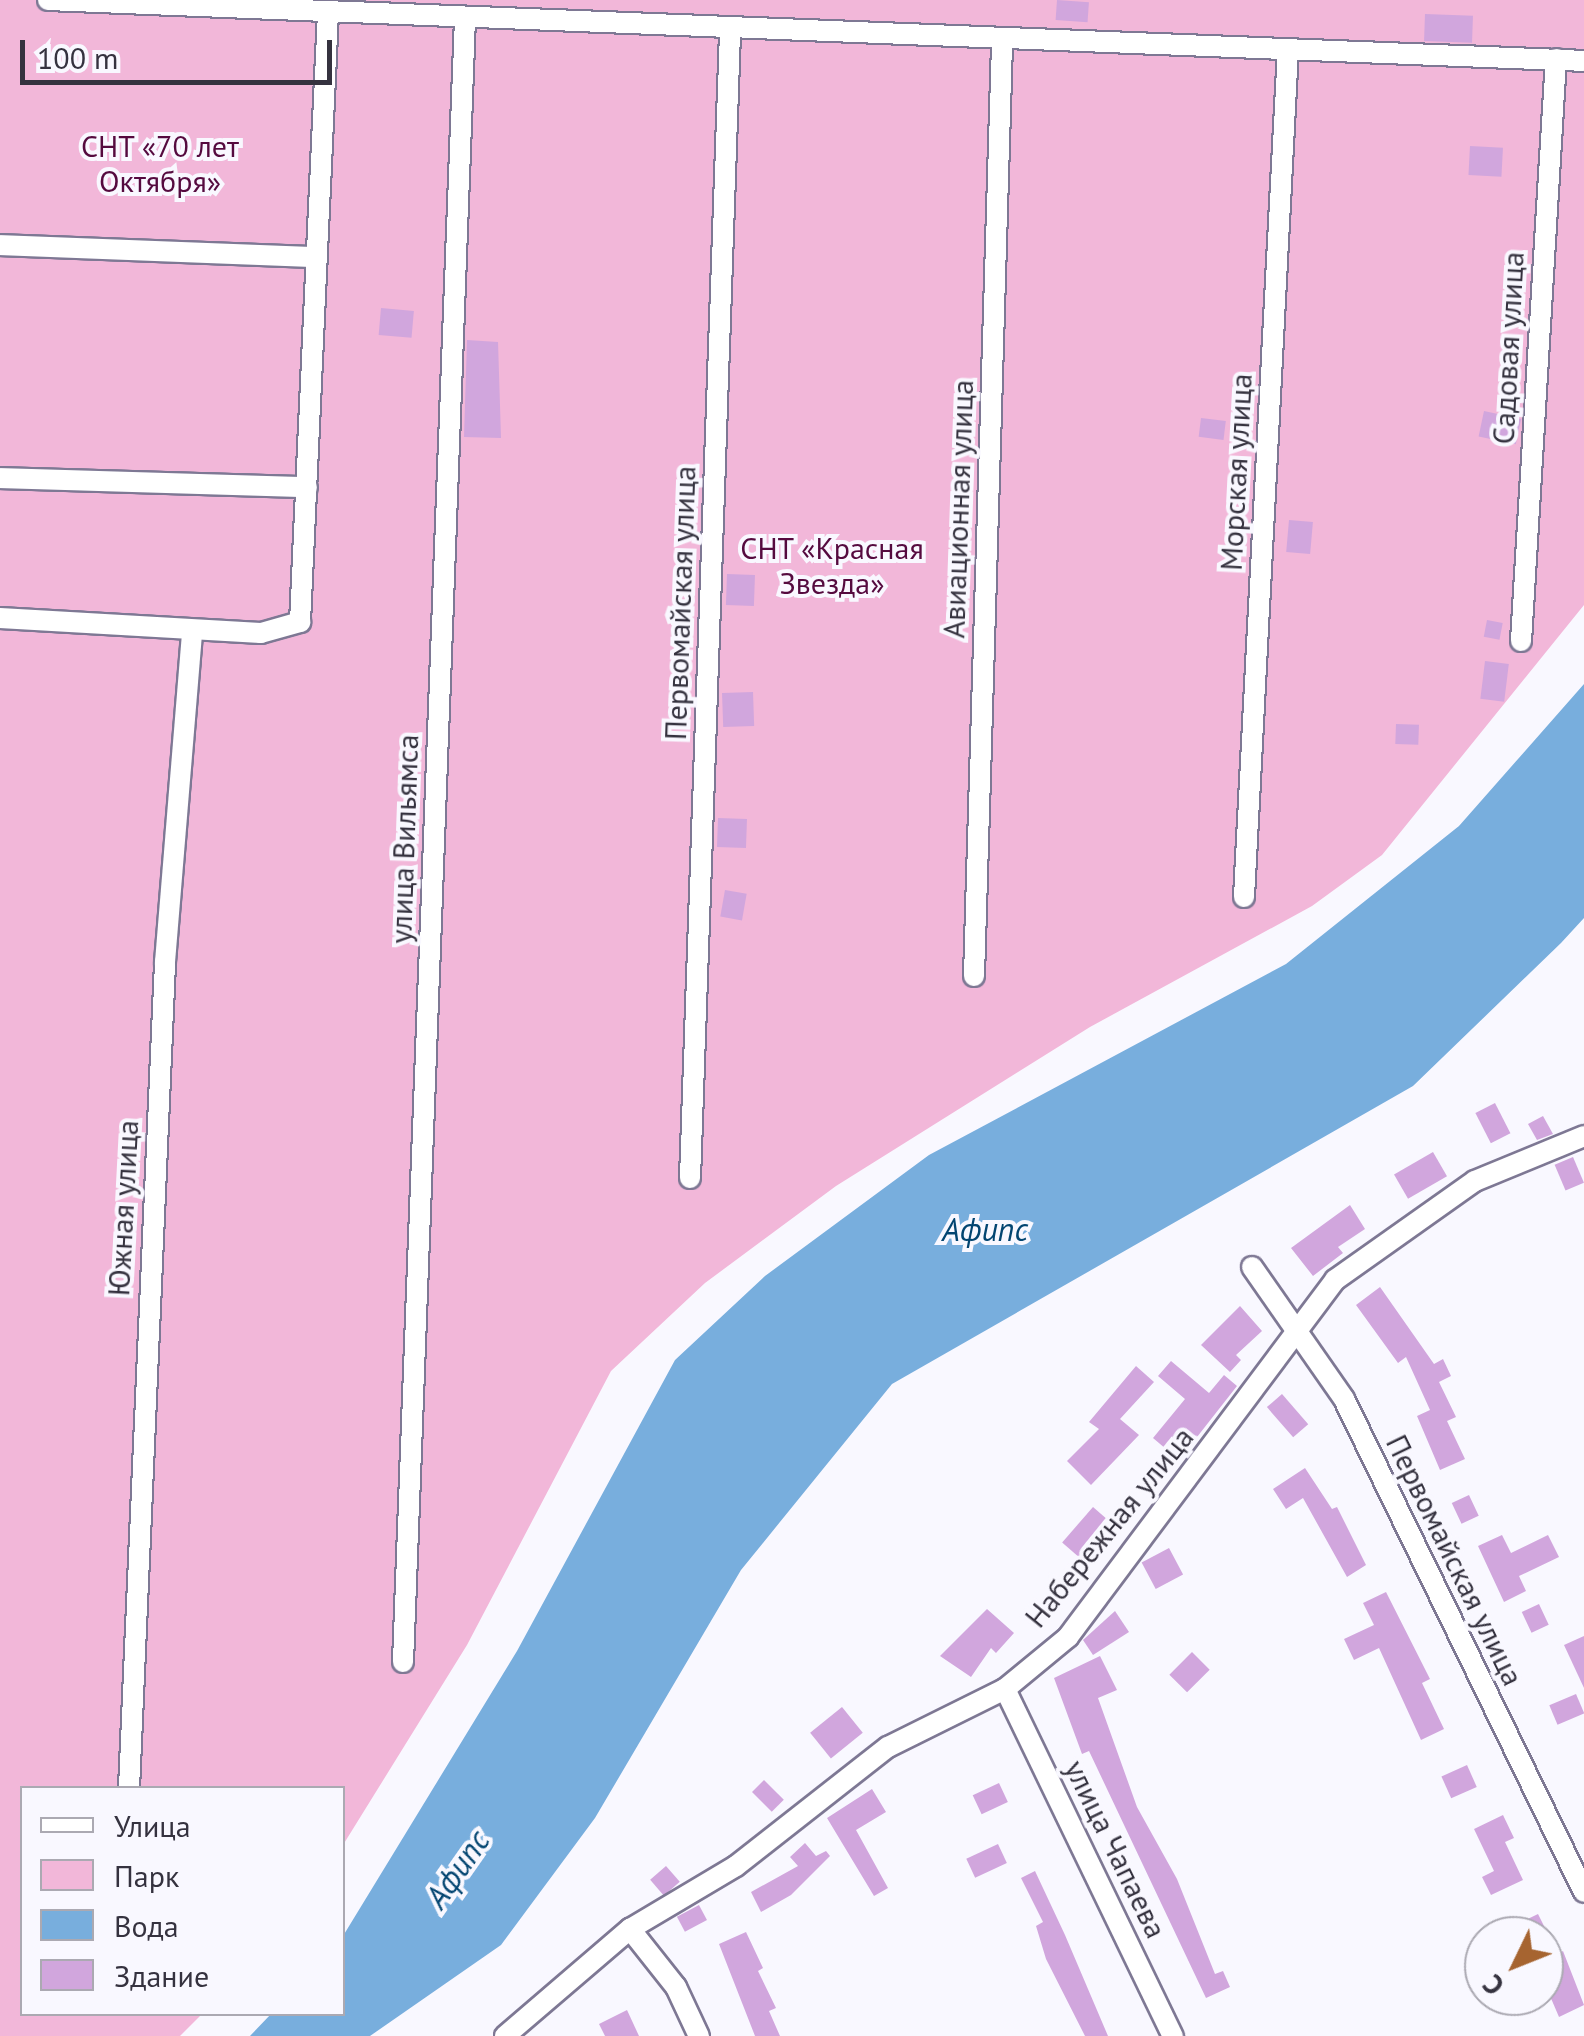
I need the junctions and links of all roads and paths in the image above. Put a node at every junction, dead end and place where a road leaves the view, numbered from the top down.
1 (48, 0) edge
2 (328, 12) junction
3 (465, 19) junction
4 (730, 31) junction
5 (1002, 43) junction
6 (1288, 50) junction
7 (1556, 59) junction
8 (1584, 61) edge
9 (0, 245) edge
10 (312, 256) junction
11 (0, 478) edge
12 (307, 487) junction
13 (0, 618) edge
14 (192, 632) junction
15 (1521, 641) dead end
16 (1244, 897) dead end
17 (974, 976) dead end
18 (1584, 1136) edge
19 (690, 1178) dead end
20 (1252, 1267) dead end
21 (1301, 1331) junction
22 (404, 1662) dead end
23 (1005, 1688) junction
24 (130, 1786) edge
25 (1584, 1892) edge
26 (630, 1928) junction
27 (505, 2036) edge
28 (699, 2036) edge
29 (1173, 2036) edge

1 - 2 street
2 - 3 street
2 - 10 street
3 - 4 street
3 - 22 street, улица Вильямса
4 - 5 street
4 - 19 street, Первомайская улица
5 - 6 street
5 - 17 street, Авиационная улица
6 - 7 street
6 - 16 street, Морская улица
7 - 8 street
7 - 15 street, Садовая улица
9 - 10 street
10 - 12 street
11 - 12 street
12 - 14 street
13 - 14 street
14 - 24 street, Южная улица
18 - 21 street, Набережная улица
20 - 21 street, Первомайская улица
21 - 23 street, Набережная улица
21 - 25 street, Первомайская улица
23 - 26 street, Набережная улица
23 - 29 street, улица Чапаева
26 - 27 street, Набережная улица
26 - 28 street

